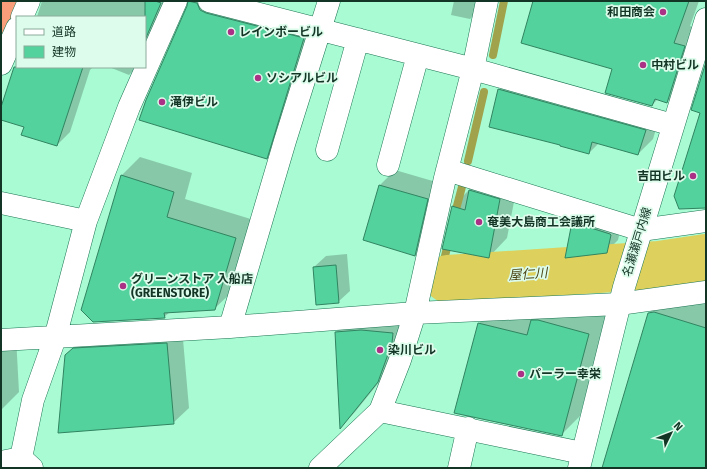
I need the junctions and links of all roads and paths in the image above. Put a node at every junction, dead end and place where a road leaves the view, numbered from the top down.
1 (29, 1) edge
2 (176, 1) edge
3 (209, 1) edge
4 (329, 1) edge
5 (487, 1) edge
6 (22, 16) edge
7 (706, 19) edge
8 (16, 30) edge
9 (321, 30) junction
10 (358, 39) junction
11 (418, 55) junction
12 (1, 64) edge
13 (473, 69) junction
14 (673, 125) junction
15 (327, 150) dead end
16 (388, 165) dead end
17 (447, 170) junction
18 (1, 203) edge
19 (86, 221) junction
20 (706, 221) edge
21 (639, 235) junction
22 (706, 292) edge
23 (622, 295) junction
24 (415, 313) junction
25 (230, 327) junction
26 (55, 338) junction
27 (1, 340) edge
28 (380, 411) junction
29 (468, 428) junction
30 (581, 460) edge
31 (18, 463) edge
32 (320, 468) edge
33 (459, 468) edge

1 - 6 street
2 - 19 street
3 - 9 street
4 - 9 street
5 - 13 street
7 - 14 street, 名瀬瀬戸内線
8 - 12 street
9 - 10 street
9 - 25 street
10 - 11 street
10 - 15 street
11 - 13 street
11 - 16 street
13 - 14 street
13 - 17 street
14 - 21 street, 名瀬瀬戸内線
17 - 21 street
17 - 24 street
18 - 19 street
19 - 26 street
20 - 21 street
21 - 23 street, 名瀬瀬戸内線
22 - 23 street
23 - 24 street
23 - 30 street, 名瀬瀬戸内線
24 - 25 street
24 - 28 street
25 - 26 street
26 - 27 street
26 - 31 street
28 - 29 street
28 - 32 street
29 - 30 street
29 - 33 street

